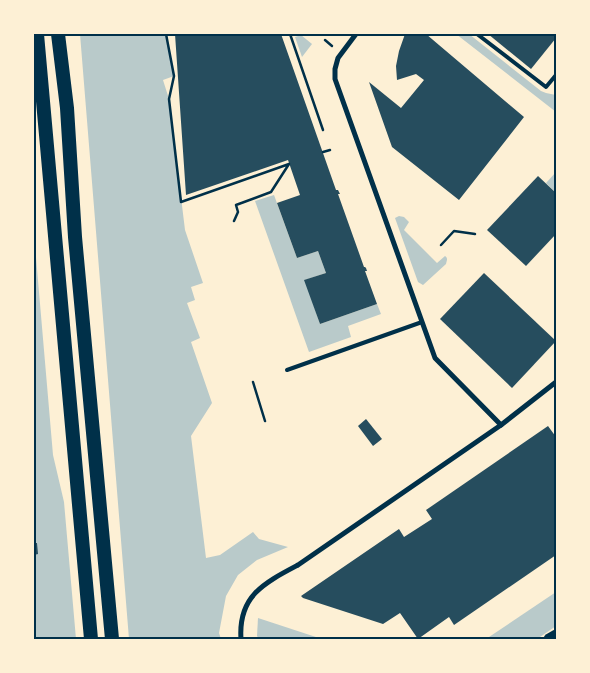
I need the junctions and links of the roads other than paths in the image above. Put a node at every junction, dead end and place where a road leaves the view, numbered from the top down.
1 (37, 34) edge
2 (58, 34) edge
3 (66, 34) edge
4 (356, 34) edge
5 (477, 34) edge
6 (36, 42) edge
7 (556, 75) edge
8 (67, 108) junction
9 (422, 322) junction
10 (287, 370) dead end
11 (556, 382) edge
12 (501, 425) junction
13 (556, 634) edge
14 (91, 639) edge
15 (112, 639) edge
16 (241, 639) edge
17 (549, 639) edge

1 - 6 highway
2 - 8 highway
3 - 8 highway
4 - 9 street
5 - 7 lane
6 - 14 highway
8 - 15 highway
9 - 10 lane
9 - 12 street
11 - 12 street
12 - 16 street
13 - 17 main road

